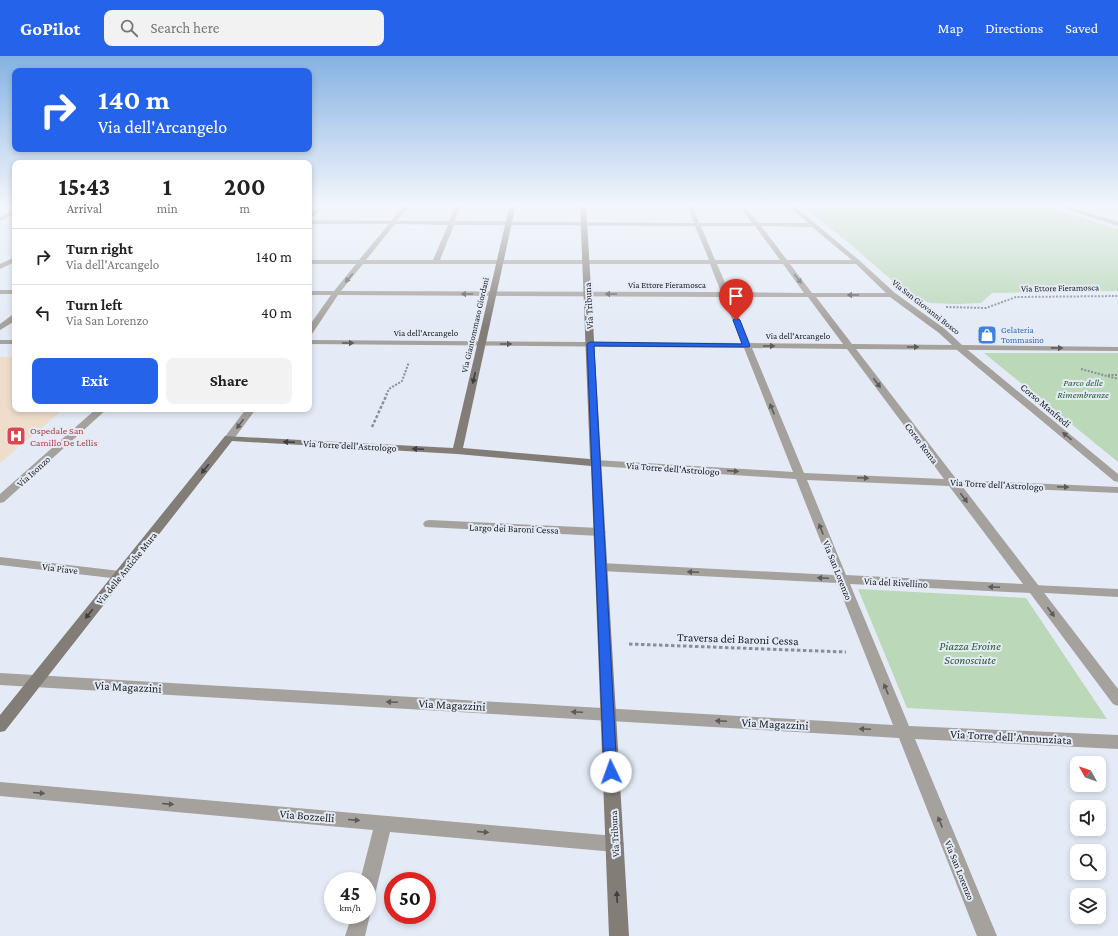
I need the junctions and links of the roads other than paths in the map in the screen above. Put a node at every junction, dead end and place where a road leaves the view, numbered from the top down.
1 (376, 245) edge
2 (443, 245) edge
3 (504, 245) edge
4 (585, 245) edge
5 (706, 245) edge
6 (772, 245) edge
7 (839, 245) edge
8 (12, 261) edge
9 (0, 262) edge
10 (12, 262) edge
11 (312, 262) edge
12 (362, 262) junction
13 (436, 262) junction
14 (500, 262) junction
15 (586, 262) junction
16 (713, 262) junction
17 (785, 262) junction
18 (858, 262) junction
19 (0, 268) edge
20 (0, 292) edge
21 (12, 292) edge
22 (312, 293) edge
23 (336, 293) junction
24 (492, 294) junction
25 (588, 294) junction
26 (726, 295) junction
27 (810, 295) junction
28 (892, 295) junction
29 (12, 319) edge
30 (0, 328) edge
31 (312, 328) edge
32 (0, 342) edge
33 (12, 342) edge
34 (312, 342) edge
35 (481, 344) junction
36 (590, 344) junction
37 (747, 346) junction
38 (849, 347) junction
39 (960, 348) junction
40 (1118, 349) edge
41 (99, 412) edge
42 (249, 412) edge
43 (229, 438) junction
44 (457, 451) junction
45 (596, 463) junction
46 (799, 476) junction
47 (1118, 479) edge
48 (952, 482) junction
49 (1118, 490) edge
50 (0, 500) edge
51 (429, 524) dead end
52 (600, 532) junction
53 (0, 561) edge
54 (601, 567) junction
55 (120, 575) junction
56 (842, 579) junction
57 (1033, 589) junction
58 (1118, 593) edge
59 (0, 679) edge
60 (36, 681) junction
61 (1118, 700) edge
62 (608, 714) junction
63 (0, 726) edge
64 (904, 732) junction
65 (1118, 742) edge
66 (0, 789) edge
67 (384, 823) junction
68 (615, 844) junction
69 (372, 872) edge
70 (358, 924) edge
71 (355, 936) edge
72 (619, 936) edge
73 (987, 936) edge

1 - 12 street
2 - 13 street
3 - 14 main road, Via Giantommaso Giordani
4 - 15 main road, Via Tribuna
5 - 16 street, Via San Lorenzo
6 - 17 street, Corso Roma
7 - 18 street, Via San Giovanni Bosco
8 - 9 street
10 - 19 street
11 - 12 street
12 - 13 street
12 -> 23 street
13 - 14 street
14 - 15 street
14 - 24 main road, Via Giantommaso Giordani
15 - 16 street
15 - 25 main road, Via Tribuna
16 - 17 street
16 - 26 street, Via San Lorenzo
17 - 18 street
17 -> 27 street, Corso Roma
18 - 28 street, Via San Giovanni Bosco
20 - 21 street
22 - 23 street, Via Ettore Fieramosca
24 -> 23 street, Via Ettore Fieramosca
23 - 31 street
24 - 25 street, Via Ettore Fieramosca
24 - 35 main road, Via Giantommaso Giordani
26 -> 25 street, Via Ettore Fieramosca
25 - 36 main road, Via Tribuna
26 - 27 street, Via Ettore Fieramosca
26 - 37 street, Via San Lorenzo
28 -> 27 street, Via Ettore Fieramosca
27 - 38 street, Corso Roma
28 - 39 street, Via San Giovanni Bosco
29 - 30 street
32 - 33 street
34 -> 35 street, Via dell'Arcangelo
35 -> 36 street, Via dell'Arcangelo
35 -> 44 main road, Via Giantommaso Giordani
36 - 37 street, Via dell'Arcangelo
36 - 45 main road, Via Tribuna
37 -> 38 street, Via dell'Arcangelo
46 -> 37 street, Via San Lorenzo
38 -> 39 street, Via dell'Arcangelo
38 -> 48 street, Corso Roma
39 -> 40 street, Via dell'Arcangelo
47 -> 39 street, Corso Manfredi
41 - 50 street, Via Isonzo
42 -> 43 street, Via delle Antiche Mura
44 -> 43 main road, Via Torre dell'Astrologo
43 -> 55 main road, Via delle Antiche Mura
44 - 45 main road, Via Torre dell'Astrologo
45 -> 46 street, Via Torre dell'Astrologo
45 - 52 main road, Via Tribuna
46 -> 48 street, Via Torre dell'Astrologo
56 -> 46 street, Via San Lorenzo
48 -> 49 street, Via Torre dell'Astrologo
48 -> 57 street, Corso Roma
51 - 52 street, Largo dei Baroni Cessa
52 - 54 main road, Via Tribuna
53 - 55 street, Via Piave
56 -> 54 street, Via del Rivellino
54 - 62 main road, Via Tribuna
55 -> 60 main road, Via delle Antiche Mura
57 -> 56 street, Via del Rivellino
64 -> 56 street, Via San Lorenzo
57 - 58 street, Via del Rivellino
57 -> 61 street, Corso Roma
59 - 60 street, Via Magazzini
62 -> 60 street, Via Magazzini
60 - 63 main road, Via delle Antiche Mura
64 -> 62 street, Via Magazzini
62 - 68 main road, Via Tribuna
64 - 65 street, Via Torre dell'Annunziata
73 -> 64 street, Via San Lorenzo
66 -> 67 street, Via Bozzelli
67 -> 68 street, Via Bozzelli
67 - 69 street
72 -> 68 main road, Via Tribuna
70 - 71 street

